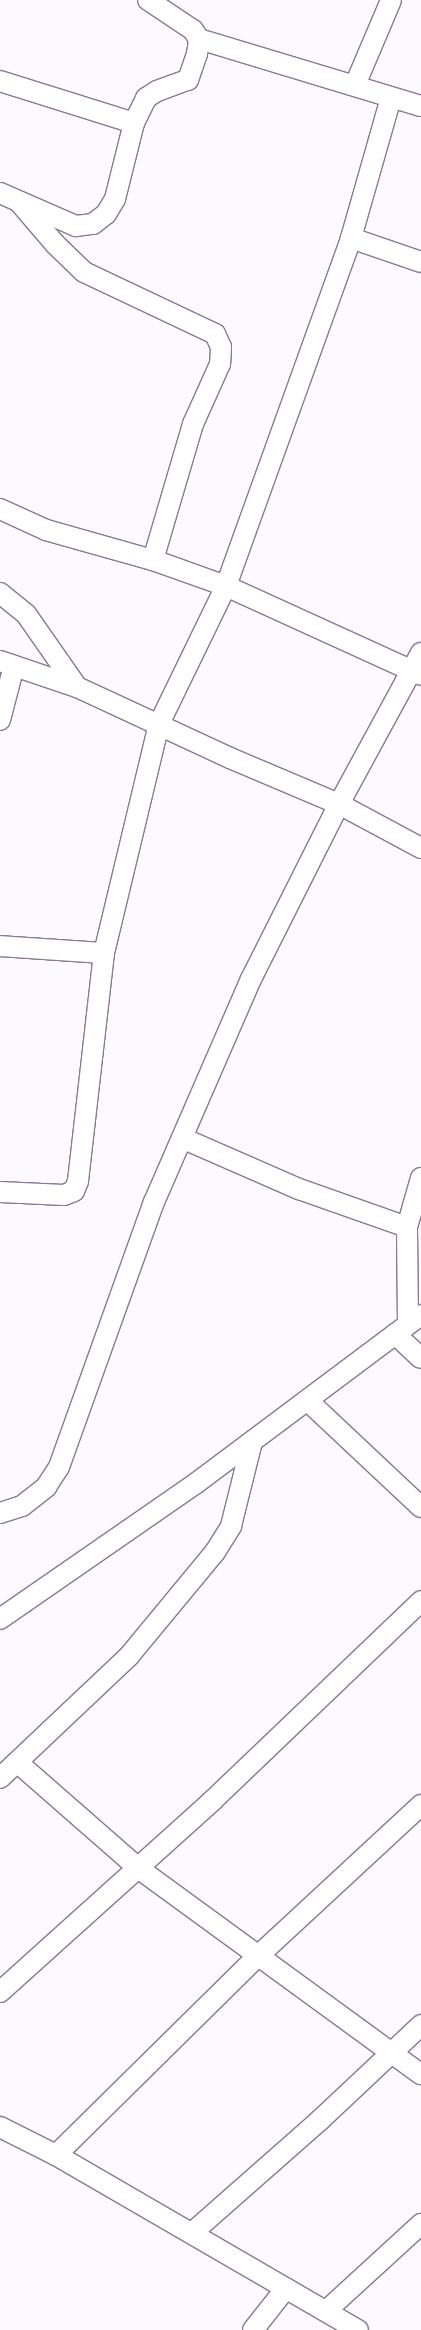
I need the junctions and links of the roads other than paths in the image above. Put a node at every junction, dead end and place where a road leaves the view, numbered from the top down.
1 (148, 0) edge
2 (391, 0) edge
3 (199, 38) junction
4 (0, 81) edge
5 (355, 86) junction
6 (392, 98) junction
7 (421, 106) edge
8 (134, 124) junction
9 (0, 193) edge
10 (20, 203) junction
11 (351, 238) junction
12 (421, 262) edge
13 (0, 509) edge
14 (153, 560) junction
15 (226, 586) junction
16 (0, 593) edge
17 (7, 664) edge
18 (418, 666) edge
19 (77, 687) junction
20 (0, 720) edge
21 (159, 724) junction
22 (339, 804) junction
23 (421, 848) edge
24 (0, 946) edge
25 (104, 953) junction
26 (182, 1138) junction
27 (421, 1178) edge
28 (0, 1192) edge
29 (407, 1227) junction
30 (408, 1324) edge
31 (421, 1358) edge
32 (308, 1401) junction
33 (252, 1442) junction
34 (421, 1507) edge
35 (0, 1514) edge
36 (421, 1601) edge
37 (0, 1618) edge
38 (16, 1762) junction
39 (0, 1778) edge
40 (421, 1805) edge
41 (138, 1868) junction
42 (259, 1955) junction
43 (0, 1992) edge
44 (421, 2025) edge
45 (392, 2052) junction
46 (421, 2074) edge
47 (0, 2127) edge
48 (56, 2155) junction
49 (421, 2224) edge
50 (192, 2233) junction
51 (286, 2288) junction
52 (326, 2312) junction
53 (253, 2330) edge
54 (358, 2330) edge

1 - 3 street
2 - 5 street
3 - 5 street
3 - 8 street
4 - 8 street
5 - 6 street
6 - 7 street
6 - 11 street
8 - 10 street
9 - 10 street
10 - 14 street
11 - 12 street
11 - 15 street
13 - 14 street
14 - 15 street
15 - 18 street
15 - 21 street
16 - 19 street
17 - 19 street
17 - 20 street
18 - 22 street
19 - 21 street
21 - 22 street
21 - 25 street
22 - 23 street
22 - 26 street
24 - 25 street
25 - 28 street
26 - 29 street
26 - 35 street
27 - 29 street
29 - 30 street
30 - 31 street
30 - 32 street
32 - 33 street
32 - 34 street
33 - 37 street
33 - 38 street
36 - 41 street
38 - 39 street
38 - 41 street
40 - 42 street
41 - 42 street
41 - 43 street
42 - 45 street
42 - 48 street
44 - 45 street
45 - 46 street
45 - 50 street
47 - 48 street
48 - 50 street
49 - 52 street
50 - 51 street
51 - 52 street
51 - 53 street
52 - 54 street

